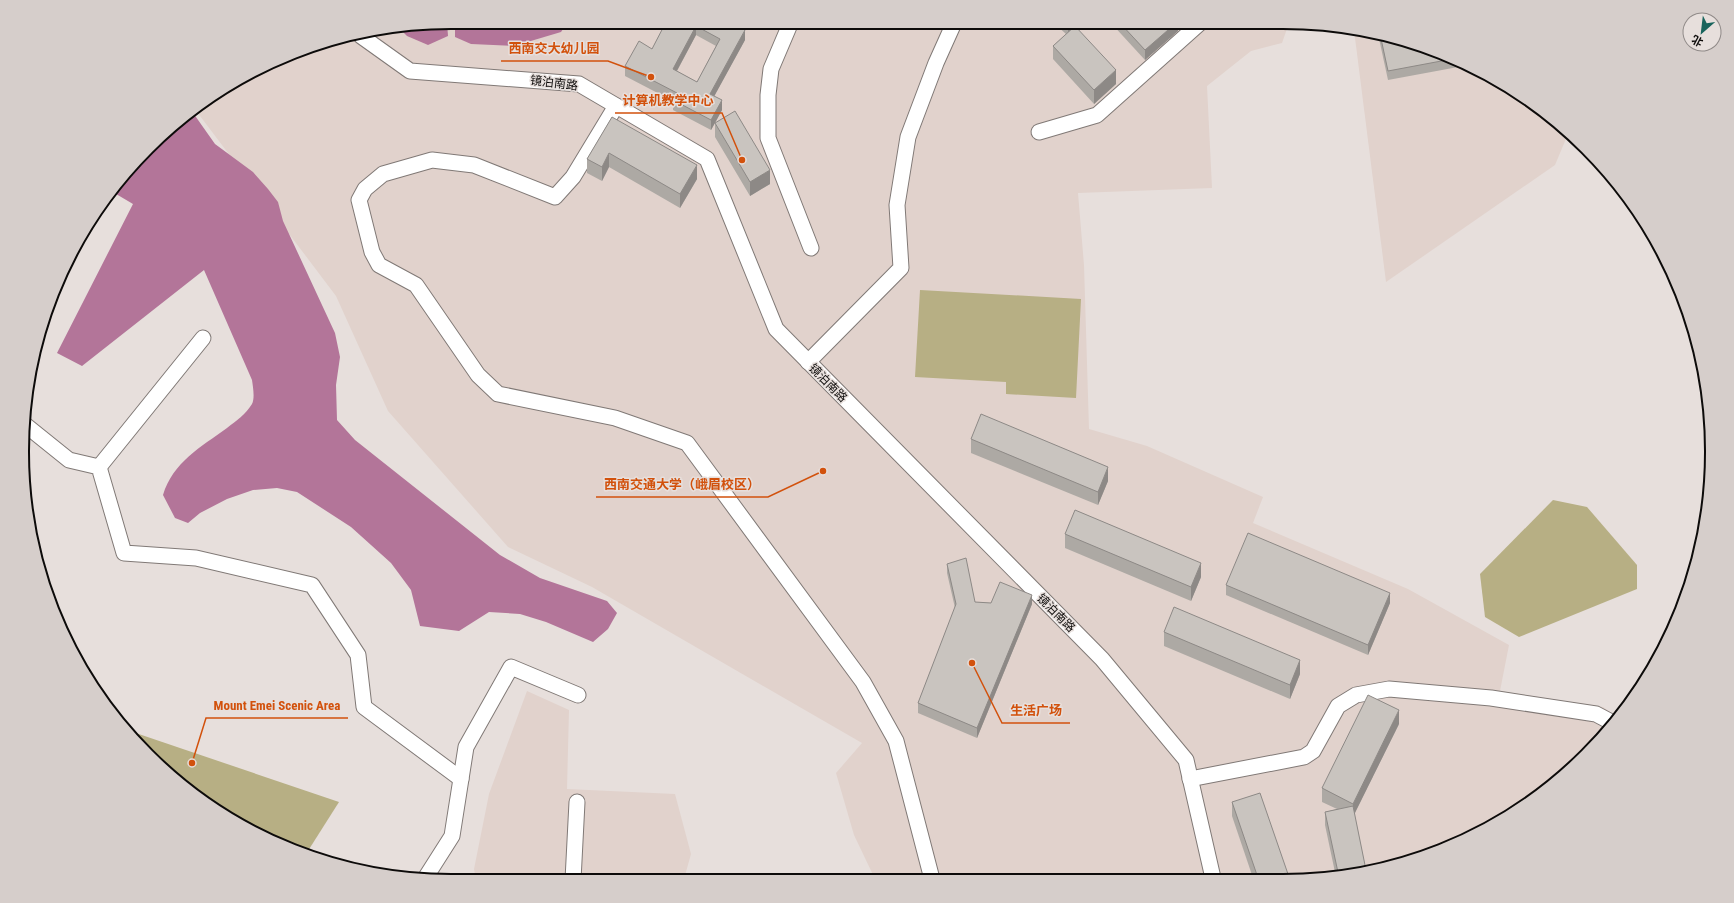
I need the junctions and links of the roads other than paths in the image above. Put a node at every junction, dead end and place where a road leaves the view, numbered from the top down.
1 (787, 29) edge
2 (951, 29) edge
3 (1193, 29) edge
4 (364, 38) edge
5 (616, 106) junction
6 (1039, 132) dead end
7 (811, 248) dead end
8 (202, 338) dead end
9 (808, 362) junction
10 (30, 429) edge
11 (99, 467) junction
12 (578, 696) dead end
13 (1608, 720) edge
14 (1190, 778) junction
15 (461, 780) junction
16 (577, 802) dead end
17 (428, 873) edge
18 (572, 874) edge
19 (931, 874) edge
20 (1212, 874) edge

1 - 7 street
2 - 9 street
3 - 6 street
4 - 5 street, 镜泊南路
5 - 9 street, 镜泊南路
5 - 19 street
8 - 11 street
9 - 14 street, 镜泊南路
10 - 11 street
11 - 15 street
12 - 15 street
13 - 14 street
14 - 20 street, 镜泊南路
15 - 17 street
16 - 18 street

